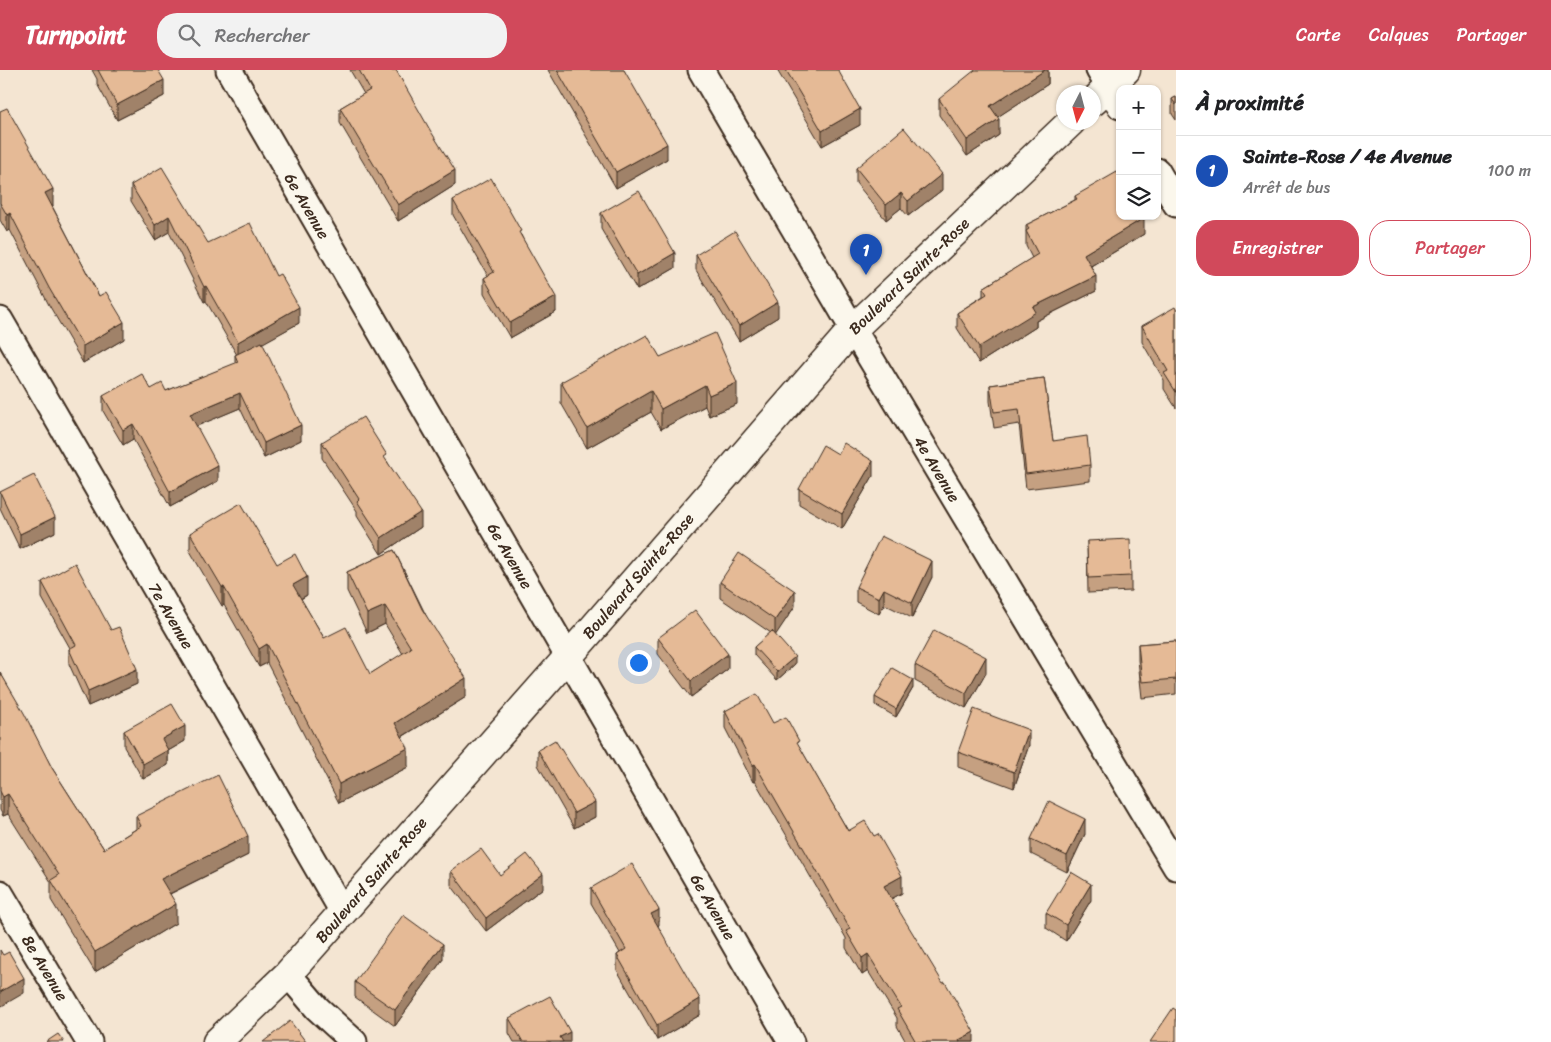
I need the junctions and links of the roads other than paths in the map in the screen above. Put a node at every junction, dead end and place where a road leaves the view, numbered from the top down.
1 (229, 70) edge
2 (701, 70) edge
3 (1063, 130) edge
4 (1159, 175) edge
5 (1176, 204) edge
6 (0, 320) edge
7 (853, 329) junction
8 (568, 657) junction
9 (1176, 867) edge
10 (0, 894) edge
11 (343, 912) junction
12 (288, 974) junction
13 (89, 1042) edge
14 (217, 1042) edge
15 (354, 1042) edge
16 (791, 1042) edge

1 - 8 street, 6e Avenue
2 - 7 street, 4e Avenue
3 - 7 street, Boulevard Sainte-Rose
4 - 5 street
6 - 11 street, 7e Avenue
7 - 8 street, Boulevard Sainte-Rose
7 - 9 street, 4e Avenue
8 - 11 street, Boulevard Sainte-Rose
8 - 16 street, 6e Avenue
10 - 13 street, 8e Avenue
11 - 12 street, Boulevard Sainte-Rose
12 - 14 street, Boulevard Sainte-Rose
12 - 15 street

